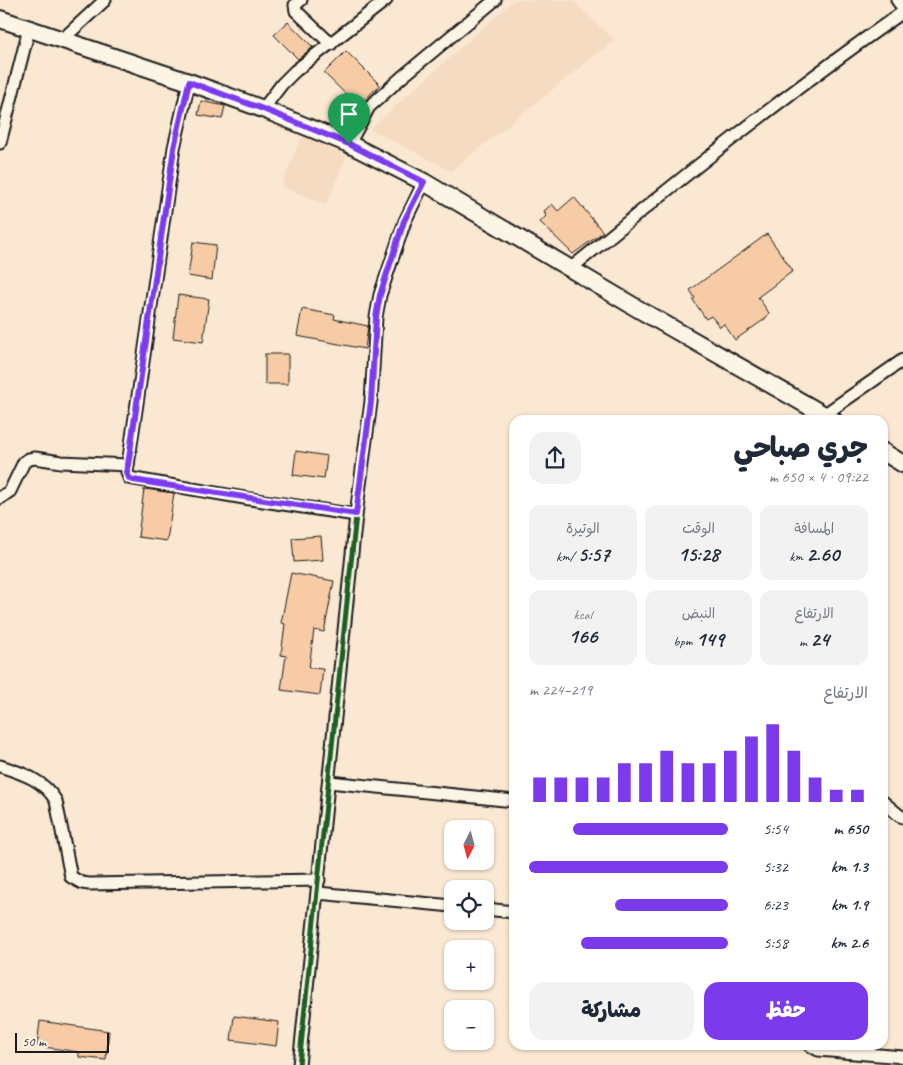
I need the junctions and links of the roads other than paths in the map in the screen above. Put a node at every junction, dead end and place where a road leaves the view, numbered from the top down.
1 (104, 0) edge
2 (301, 0) edge
3 (386, 0) edge
4 (495, 0) edge
5 (897, 0) edge
6 (371, 4) edge
7 (903, 8) edge
8 (903, 12) edge
9 (0, 19) edge
10 (29, 29) junction
11 (63, 39) junction
12 (331, 44) junction
13 (189, 82) junction
14 (263, 109) junction
15 (0, 143) edge
16 (349, 144) junction
17 (424, 182) junction
18 (570, 269) junction
19 (903, 360) edge
20 (821, 415) edge
21 (824, 415) edge
22 (888, 455) edge
23 (903, 464) edge
24 (128, 465) junction
25 (0, 498) edge
26 (356, 514) junction
27 (0, 766) edge
28 (329, 782) junction
29 (509, 800) edge
30 (888, 806) edge
31 (903, 817) edge
32 (319, 880) junction
33 (318, 893) junction
34 (444, 905) edge
35 (494, 910) edge
36 (509, 911) edge
37 (818, 1050) edge
38 (903, 1057) edge
39 (299, 1065) edge

1 - 11 street
2 - 12 street
3 - 6 street
4 - 16 street
5 - 7 street
6 - 12 street
8 - 18 street
9 - 10 main road
10 - 11 main road
10 - 15 street
11 - 13 main road
12 - 14 street
13 - 14 main road
13 - 24 street
14 - 16 main road
16 - 17 main road
17 - 18 main road
17 - 26 street
18 - 20 main road
19 - 21 street
22 - 23 main road
24 - 25 street
24 - 26 street
26 - 28 street
27 - 32 street
28 - 29 street
28 - 32 street
30 - 31 street
32 - 33 street
33 - 34 street
33 - 39 street
35 - 36 street
37 - 38 street

